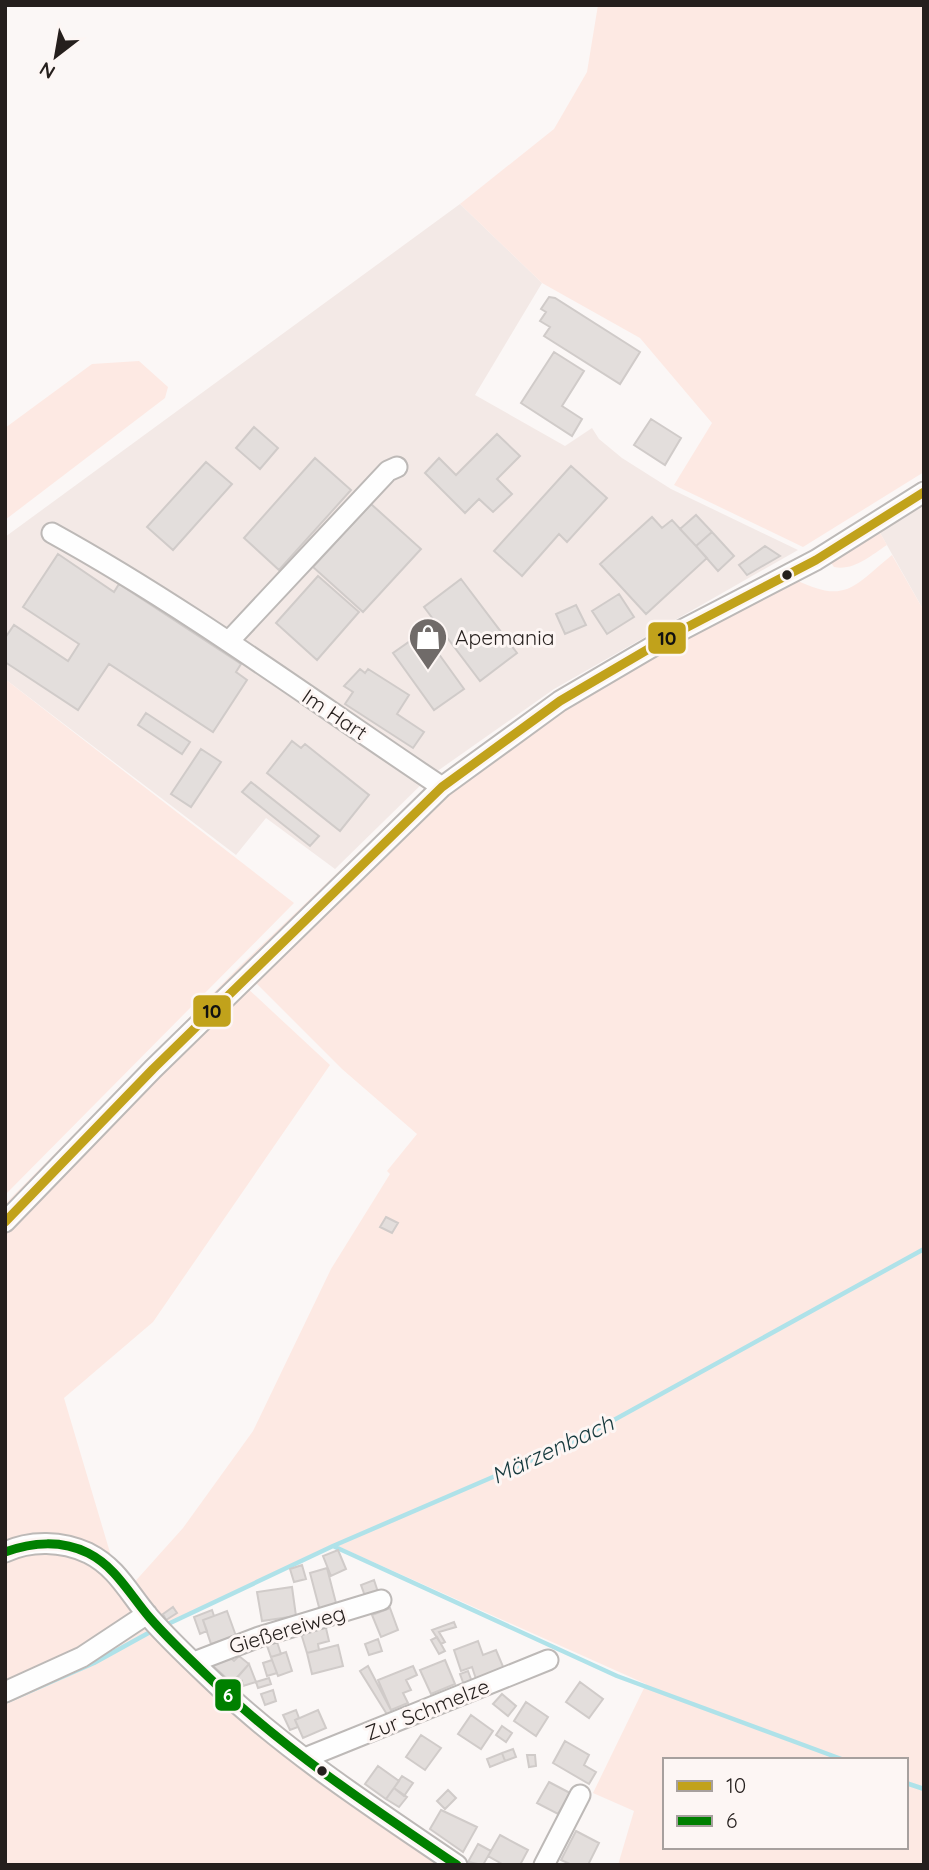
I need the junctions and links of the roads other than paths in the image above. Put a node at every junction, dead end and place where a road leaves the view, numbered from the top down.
1 (397, 467) dead end
2 (924, 492) edge
3 (52, 533) dead end
4 (229, 641) junction
5 (442, 787) junction
6 (5, 1222) edge
7 (5, 1552) edge
8 (381, 1601) dead end
9 (147, 1614) junction
10 (548, 1660) dead end
11 (194, 1662) junction
12 (5, 1692) edge
13 (305, 1758) junction
14 (580, 1795) dead end
15 (457, 1865) edge
16 (544, 1865) edge

1 - 4 street
2 - 5 street
3 - 4 street, Im Hart
4 - 5 street, Im Hart
5 - 6 street
7 - 9 street
8 - 11 street, Gießereiweg
9 - 11 street
9 - 12 street
10 - 13 street, Zur Schmelze
11 - 13 street
13 - 15 street
14 - 16 street

